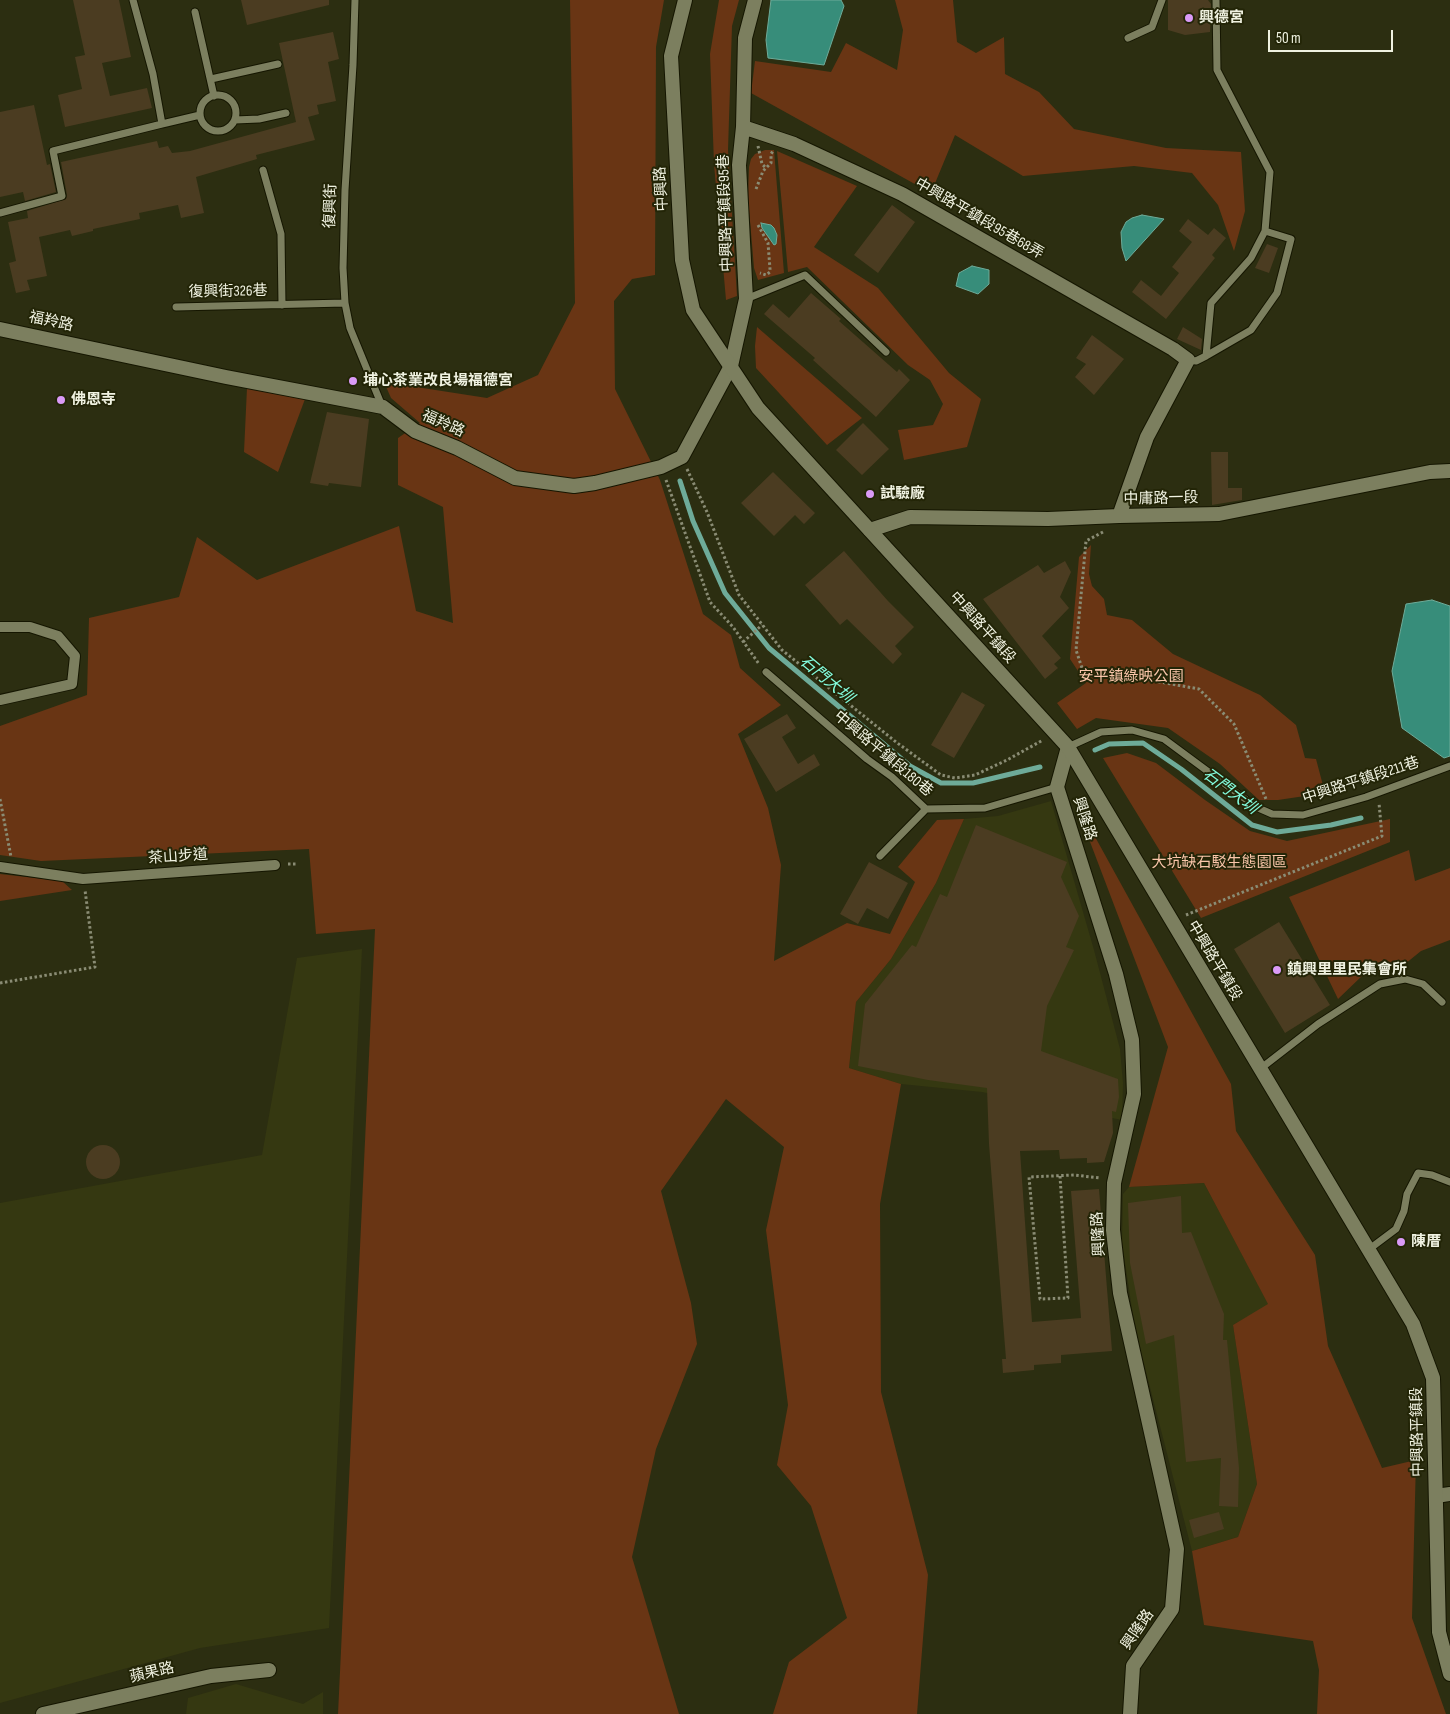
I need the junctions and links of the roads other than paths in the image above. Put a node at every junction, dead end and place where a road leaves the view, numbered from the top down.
1 (133, 0) edge
2 (355, 0) edge
3 (685, 0) edge
4 (755, 0) edge
5 (1162, 0) edge
6 (1216, 0) edge
7 (195, 12) dead end
8 (1128, 38) dead end
9 (278, 64) dead end
10 (211, 79) junction
11 (214, 96) junction
12 (286, 113) dead end
13 (200, 115) junction
14 (235, 120) junction
15 (162, 124) junction
16 (743, 127) junction
17 (263, 170) dead end
18 (0, 213) edge
19 (1264, 231) junction
20 (746, 299) junction
21 (345, 303) junction
22 (282, 305) junction
23 (176, 307) dead end
24 (0, 329) edge
25 (886, 352) dead end
26 (1206, 356) junction
27 (1188, 360) junction
28 (732, 366) junction
29 (383, 406) junction
30 (1450, 471) edge
31 (1119, 516) junction
32 (870, 530) junction
33 (0, 627) edge
34 (766, 672) road end
35 (0, 700) edge
36 (1068, 747) junction
37 (1450, 766) edge
38 (1057, 787) junction
39 (926, 809) junction
40 (880, 856) dead end
41 (275, 866) dead end
42 (0, 867) edge
43 (1442, 1002) dead end
44 (1260, 1070) junction
45 (1450, 1182) edge
46 (1368, 1250) junction
47 (1443, 1495) edge
48 (269, 1670) dead end
49 (1450, 1674) edge
50 (42, 1714) edge
51 (1130, 1714) edge

1 - 15 lane
2 - 21 lane, 復興街
3 - 28 street, 中興路
4 - 16 street, 中興路平鎮段95巷
5 - 8 lane
6 - 19 lane
7 - 10 lane
9 - 10 lane
10 - 11 lane
11 - 13 lane
11 - 14 lane
12 - 14 lane
13 - 14 lane
13 - 15 lane
15 - 18 lane
16 - 20 street, 中興路平鎮段95巷
16 - 27 street, 中興路平鎮段95巷68弄
17 - 22 lane, 復興街326巷
19 - 26 lane
19 - 26 lane
20 - 25 lane
20 - 28 street, 中興路平鎮段95巷
21 - 22 lane, 復興街326巷
21 - 29 lane, 復興街
22 - 23 lane, 復興街326巷
24 - 29 street, 福羚路
26 - 27 lane
27 - 31 street
28 - 29 street, 福羚路
28 - 32 street, 中興路平鎮段
30 - 31 street, 中庸路一段
31 - 32 street, 中庸路一段
32 - 36 street, 中興路平鎮段
33 - 35 street
34 - 39 lane, 中興路平鎮段180巷
36 - 37 lane, 中興路平鎮段211巷
36 - 38 street, 興隆路
36 - 44 street, 中興路平鎮段
38 - 39 lane, 中興路平鎮段180巷
38 - 51 street, 興隆路
39 - 40 lane
41 - 42 street, 茶山步道
43 - 44 lane
44 - 46 street, 中興路平鎮段
45 - 46 lane
46 - 47 street, 中興路平鎮段
47 - 49 street, 中興路平鎮段
48 - 50 street, 蘋果路

